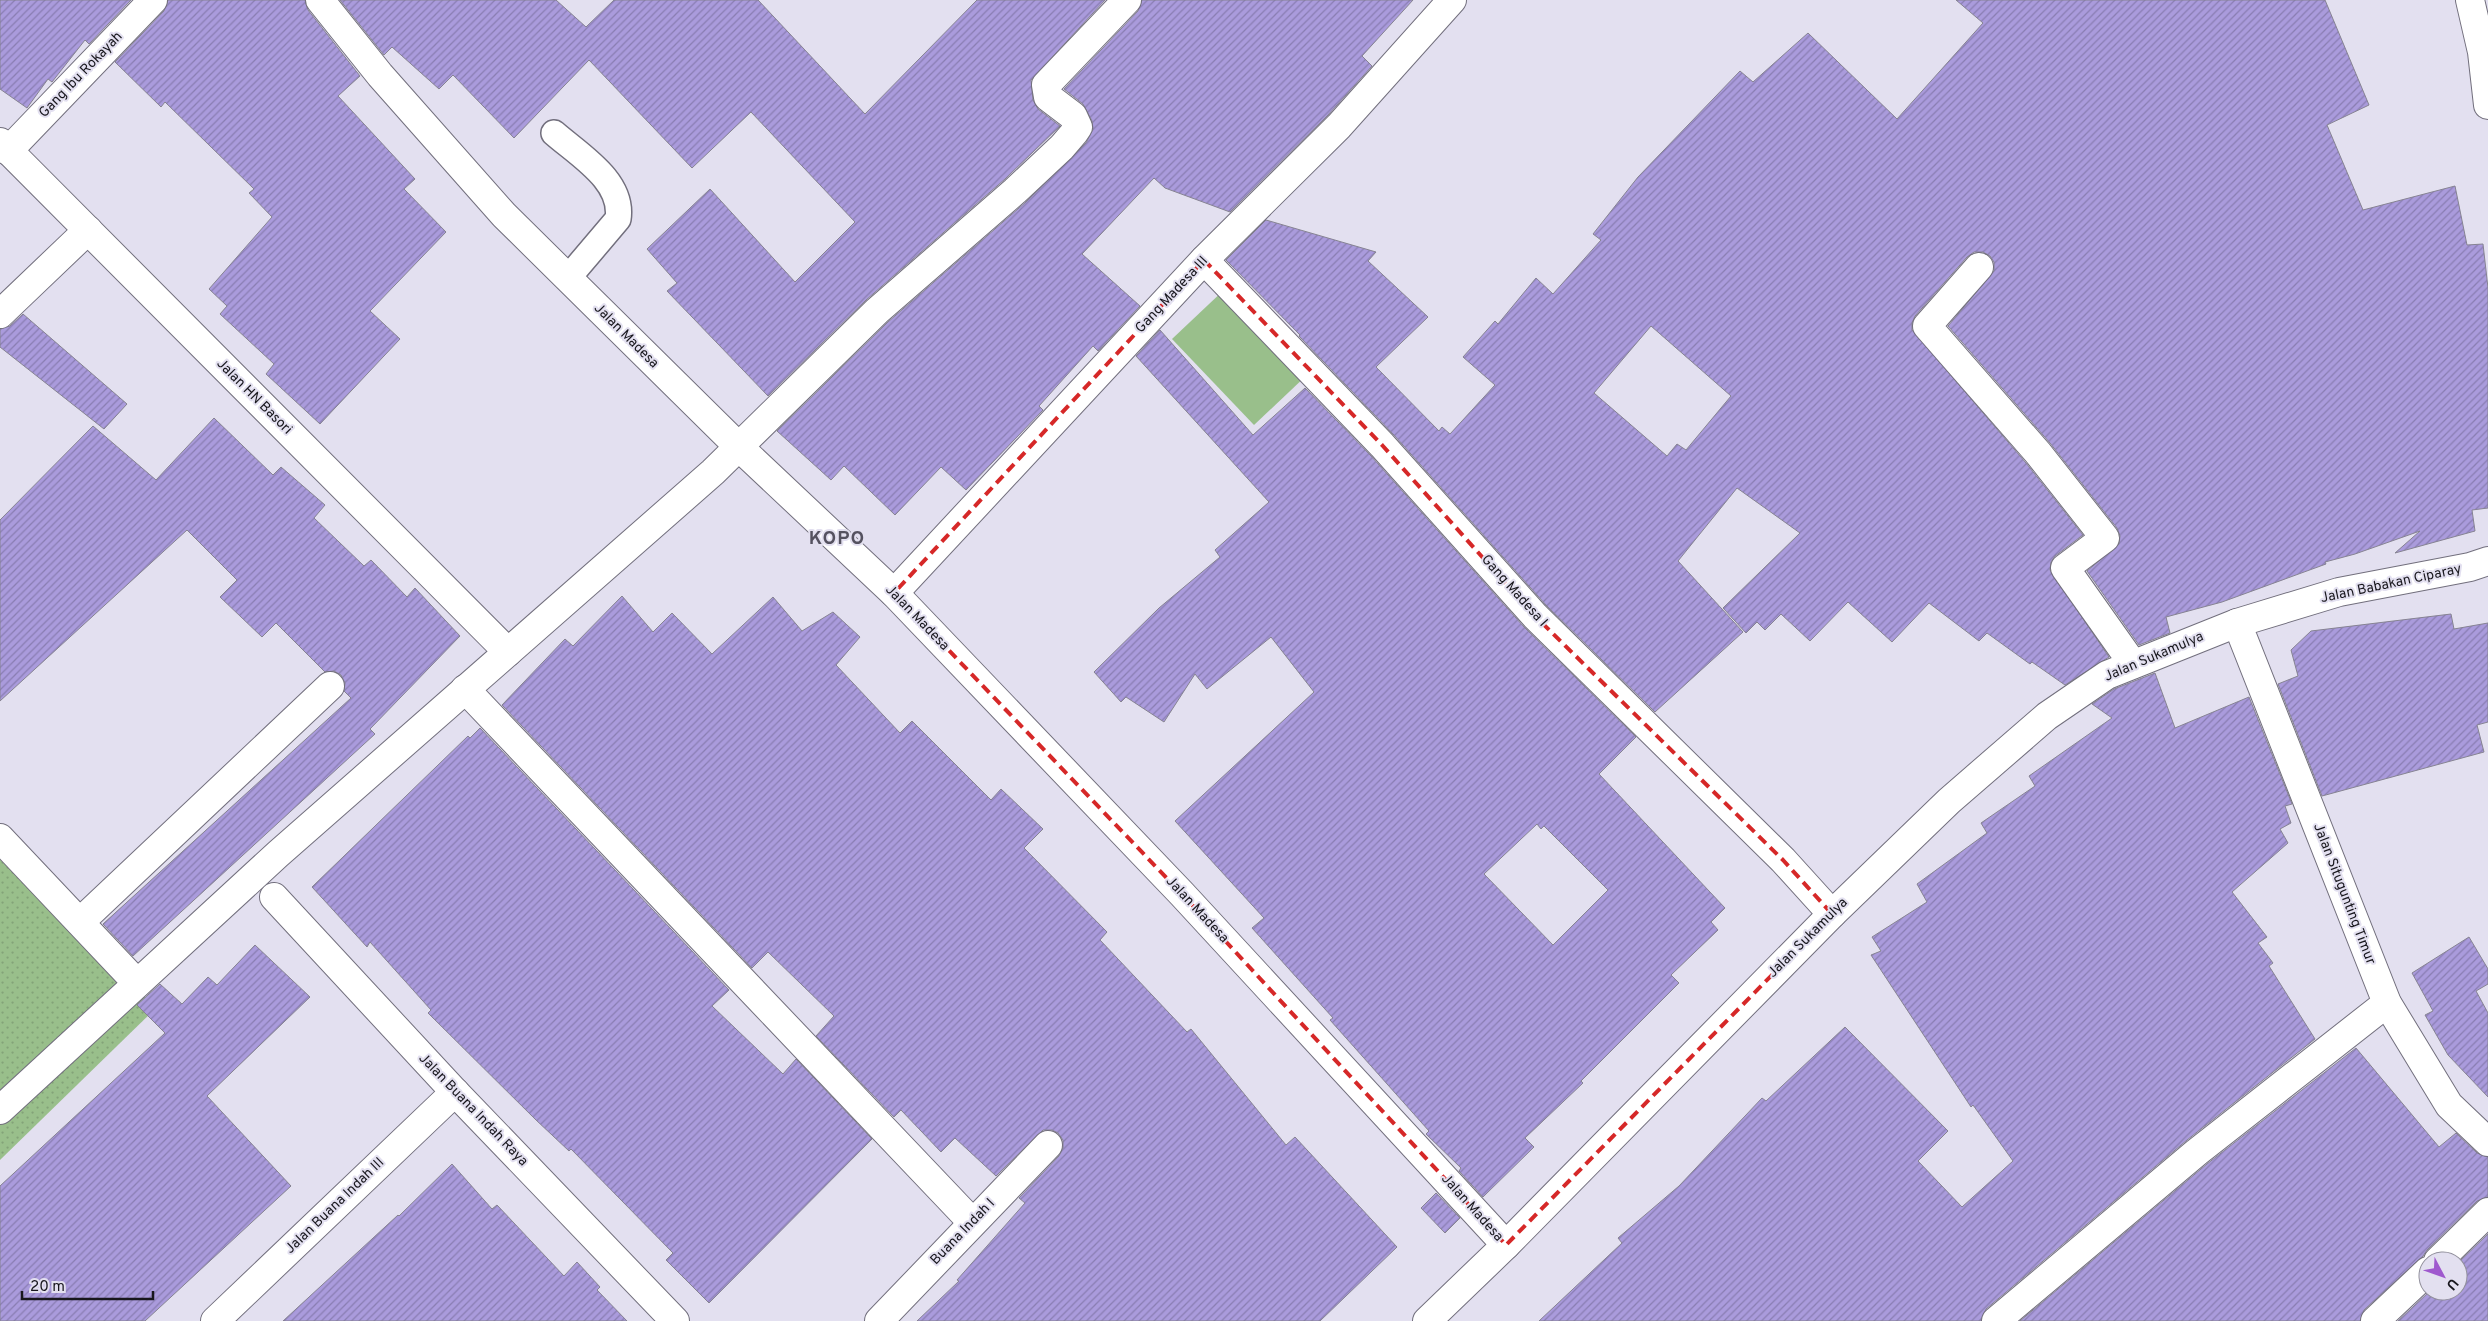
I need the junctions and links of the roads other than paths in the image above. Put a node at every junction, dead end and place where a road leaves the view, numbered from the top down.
1 (153, 0) edge
2 (320, 0) edge
3 (1127, 0) edge
4 (1452, 0) edge
5 (2470, 0) edge
6 (2485, 50) edge
7 (2488, 105) edge
8 (554, 133) dead end
9 (4, 146) edge
10 (88, 230) junction
11 (1204, 260) junction
12 (1979, 267) dead end
13 (568, 278) junction
14 (0, 314) edge
15 (739, 447) junction
16 (2488, 561) edge
17 (894, 593) junction
18 (2237, 624) junction
19 (508, 652) junction
20 (2133, 664) junction
21 (330, 686) dead end
22 (465, 689) junction
23 (0, 838) edge
24 (278, 854) junction
25 (274, 897) junction
26 (229, 899) junction
27 (1832, 914) junction
28 (80, 922) junction
29 (136, 983) junction
30 (2387, 1003) junction
31 (455, 1092) junction
32 (0, 1110) edge
33 (2488, 1142) edge
34 (1048, 1145) dead end
35 (2488, 1212) edge
36 (972, 1222) junction
37 (1506, 1245) junction
38 (2448, 1251) edge
39 (2418, 1280) edge
40 (660, 1316) edge
41 (215, 1321) edge
42 (879, 1321) edge
43 (1427, 1321) edge
44 (1996, 1321) edge
45 (2375, 1321) edge

1 - 9 street, Gang Ibu Rokayah
2 - 13 street, Jalan Madesa
3 - 15 street
4 - 11 street, Gang Madesa III
5 - 6 street
6 - 7 street
8 - 13 lane
9 - 10 street, Jalan HN Basori
10 - 14 street
10 - 19 street, Jalan HN Basori
11 - 17 street, Gang Madesa III
11 - 27 street, Gang Madesa I
12 - 20 street
13 - 15 street, Jalan Madesa
15 - 17 street, Jalan Madesa
15 - 19 street
16 - 18 street, Jalan Babakan Ciparay
17 - 37 street, Jalan Madesa
18 - 20 street, Jalan Sukamulya
18 - 30 street, Jalan Situgunting Timur
19 - 22 street
20 - 27 street, Jalan Sukamulya
21 - 28 street
22 - 24 street
22 - 36 street
23 - 28 street
24 - 25 street
24 - 26 street
25 - 26 street
25 - 31 street, Jalan Buana Indah Raya
26 - 29 street
27 - 37 street, Jalan Sukamulya
28 - 29 street
29 - 32 street
30 - 33 street, Jalan Situgunting Timur
30 - 44 street
31 - 40 street, Jalan Buana Indah Raya
31 - 41 street, Jalan Buana Indah III
34 - 36 street, Buana Indah I
35 - 38 street
36 - 42 street, Buana Indah I
37 - 43 street, Jalan Sukamulya
39 - 45 street

